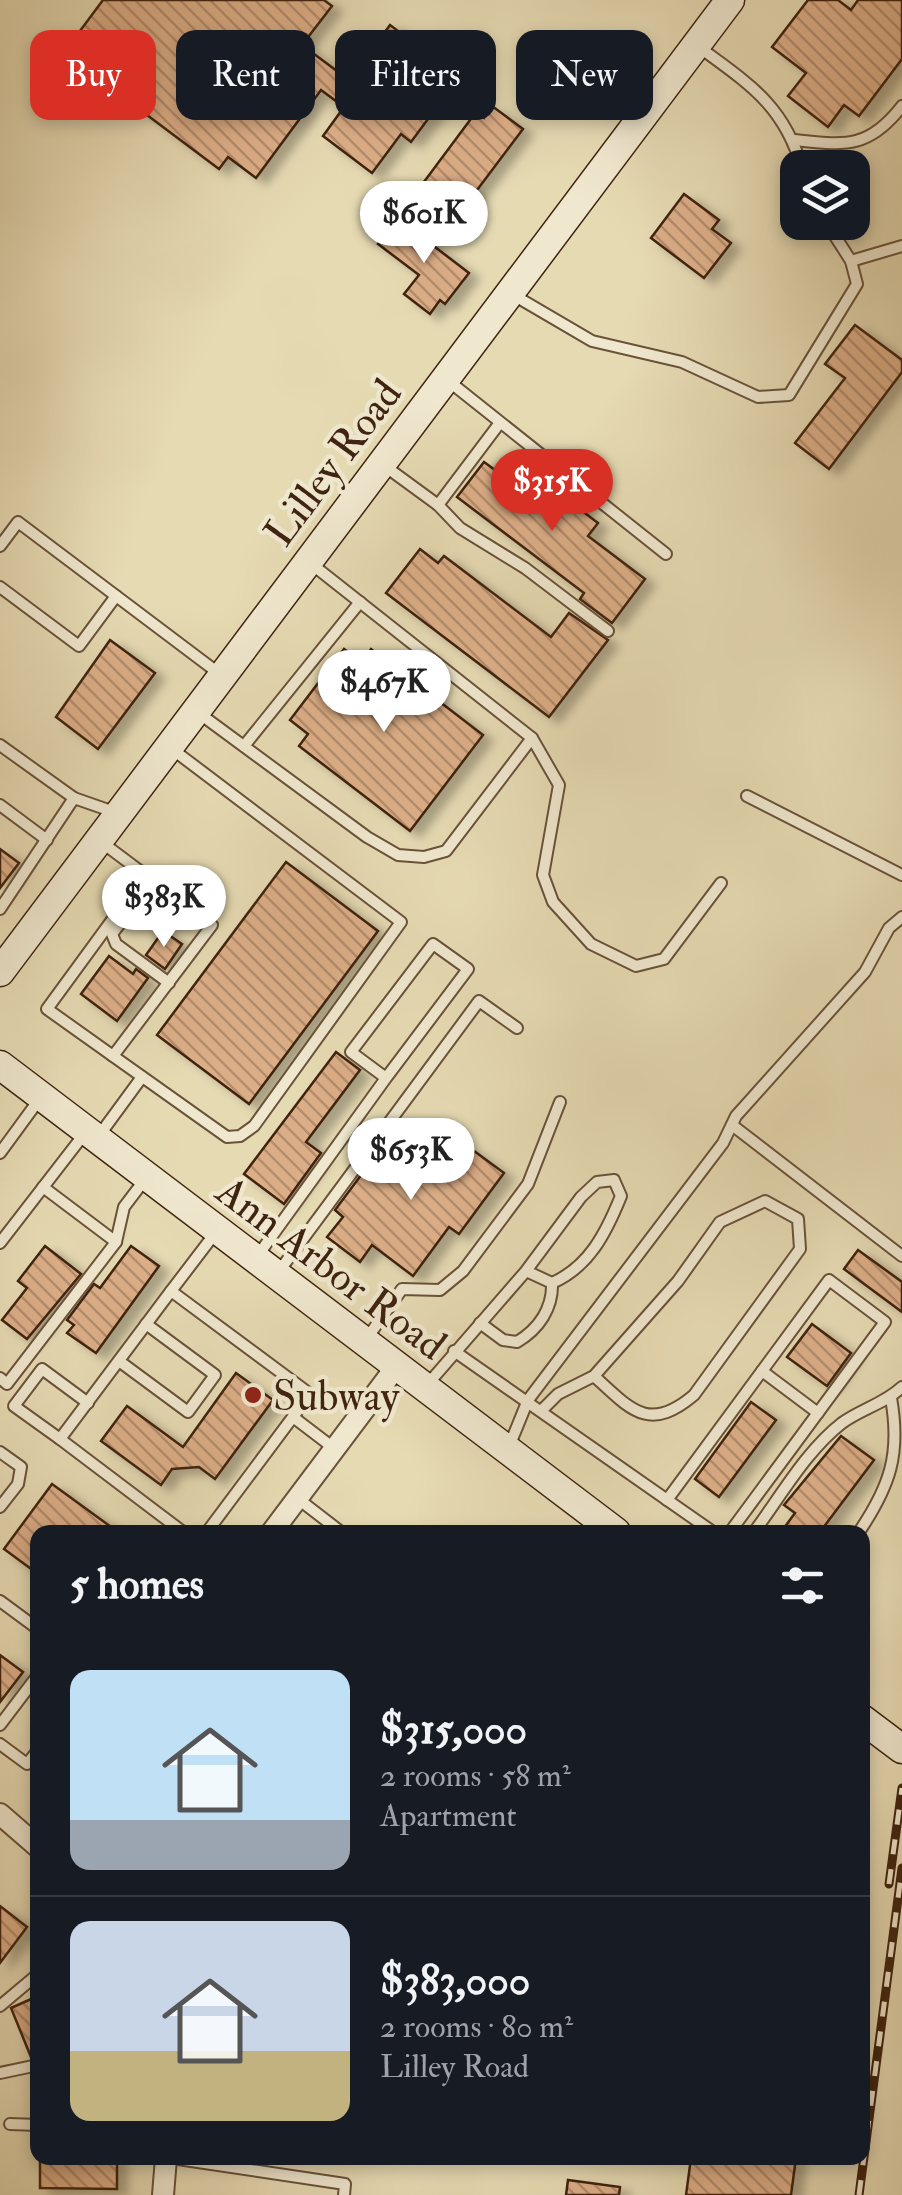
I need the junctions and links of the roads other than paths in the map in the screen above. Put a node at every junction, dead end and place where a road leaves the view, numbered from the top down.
1 (730, 0) edge
2 (696, 45) junction
3 (902, 106) edge
4 (794, 140) junction
5 (797, 150) edge
6 (838, 240) edge
7 (902, 246) edge
8 (852, 261) junction
9 (510, 293) junction
10 (445, 379) junction
11 (498, 424) junction
12 (382, 463) junction
13 (438, 505) junction
14 (0, 546) edge
15 (666, 554) dead end
16 (308, 561) junction
17 (0, 587) edge
18 (116, 596) junction
19 (360, 602) junction
20 (608, 631) dead end
21 (222, 676) junction
22 (196, 711) junction
23 (532, 738) junction
24 (0, 745) edge
25 (244, 746) junction
26 (169, 747) junction
27 (747, 796) dead end
28 (74, 798) junction
29 (0, 805) edge
30 (119, 814) junction
31 (47, 840) junction
32 (99, 841) junction
33 (145, 875) junction
34 (902, 875) edge
35 (721, 883) dead end
36 (130, 896) junction
37 (0, 909) edge
38 (902, 918) edge
39 (0, 972) edge
40 (169, 983) junction
41 (517, 1028) dead end
42 (113, 1056) junction
43 (0, 1065) edge
44 (142, 1076) junction
45 (386, 1078) junction
46 (41, 1096) junction
47 (560, 1102) dead end
48 (732, 1125) junction
49 (92, 1135) junction
50 (4, 1139) edge
51 (0, 1153) edge
52 (147, 1177) junction
53 (44, 1187) junction
54 (217, 1231) junction
55 (116, 1242) junction
56 (0, 1243) edge
57 (902, 1256) edge
58 (266, 1267) junction
59 (526, 1271) junction
60 (552, 1283) junction
61 (172, 1290) junction
62 (480, 1323) junction
63 (146, 1324) junction
64 (364, 1342) junction
65 (454, 1350) junction
66 (119, 1361) junction
67 (396, 1366) junction
68 (762, 1371) junction
69 (594, 1376) junction
70 (0, 1378) edge
71 (902, 1387) edge
72 (425, 1388) junction
73 (891, 1398) junction
74 (528, 1400) junction
75 (88, 1403) junction
76 (542, 1410) junction
77 (818, 1414) junction
78 (293, 1417) junction
79 (60, 1440) junction
80 (334, 1449) junction
81 (508, 1450) junction
82 (0, 1452) edge
83 (298, 1498) junction
84 (667, 1500) junction
85 (0, 1507) edge
86 (174, 1525) edge
87 (211, 1525) edge
88 (277, 1525) edge
89 (330, 1525) edge
90 (607, 1525) edge
91 (703, 1525) edge
92 (735, 1525) edge
93 (759, 1525) edge
94 (863, 1525) edge
95 (0, 1601) edge
96 (30, 1623) edge
97 (30, 1686) edge
98 (0, 1725) edge
99 (870, 1725) edge
100 (0, 1744) edge
101 (902, 1749) edge
102 (30, 1760) edge
103 (0, 1814) edge
104 (30, 1839) edge
105 (30, 1981) edge
106 (0, 2006) edge
107 (30, 2067) edge
108 (0, 2074) edge
109 (10, 2124) dead end
110 (30, 2125) edge
111 (167, 2165) edge
112 (216, 2165) edge
113 (163, 2195) edge
114 (344, 2195) edge

1 - 2 street, Lilley Road
2 - 4 lane
2 - 9 street, Lilley Road
3 - 4 lane
4 - 5 lane
6 - 8 lane
7 - 8 lane
8 - 9 lane
9 - 10 street, Lilley Road
10 - 11 lane
10 - 12 street, Lilley Road
11 - 13 lane
11 - 15 lane
12 - 13 lane
12 - 16 street, Lilley Road
13 - 20 lane
14 - 18 lane
16 - 19 lane
16 - 21 street, Lilley Road
17 - 18 lane
18 - 21 lane
19 - 23 lane
19 - 25 lane
21 - 22 street, Lilley Road
22 - 25 lane
22 - 26 street, Lilley Road
23 - 25 lane
23 - 35 lane
24 - 28 lane
26 - 30 street, Lilley Road
26 - 44 lane
27 - 34 lane
28 - 30 lane
28 - 31 lane
29 - 31 lane
30 - 32 street, Lilley Road
31 - 37 lane
32 - 33 lane
32 - 39 street, Lilley Road
33 - 36 lane
33 - 40 lane
36 - 40 lane
36 - 42 lane
38 - 48 lane
40 - 42 lane
41 - 58 lane
42 - 44 lane
43 - 46 street, Ann Arbor Road
44 - 49 lane
45 - 45 lane
45 - 58 lane
46 - 49 street, Ann Arbor Road
46 - 50 lane
47 - 64 lane
48 - 57 lane
48 - 74 lane
49 - 52 street, Ann Arbor Road
49 - 53 lane
50 - 51 lane
52 - 54 street, Ann Arbor Road
52 - 55 lane
53 - 55 lane
53 - 56 lane
54 - 58 street, Ann Arbor Road
54 - 61 lane
55 - 70 lane
58 - 64 street, Ann Arbor Road
59 - 60 lane
59 - 60 lane
59 - 62 lane
60 - 62 lane
61 - 63 lane
61 - 78 lane
62 - 65 lane
63 - 66 lane
63 - 66 lane
64 - 67 street, Ann Arbor Road
65 - 72 lane
65 - 74 lane
66 - 75 lane
67 - 72 street, Ann Arbor Road
67 - 80 street
68 - 77 lane
68 - 77 lane
68 - 84 lane
69 - 69 lane
69 - 76 lane
71 - 73 lane
72 - 81 street, Ann Arbor Road
73 - 93 lane
73 - 94 lane
74 - 76 lane
74 - 81 lane
75 - 79 lane
75 - 79 lane
76 - 84 lane
77 - 92 lane
78 - 80 lane
78 - 87 lane
79 - 86 lane
80 - 83 street
81 - 90 street, Ann Arbor Road
82 - 85 lane
83 - 88 street
83 - 89 lane
84 - 91 lane
95 - 96 lane
97 - 98 lane
99 - 101 street
100 - 102 lane
103 - 104 street
105 - 106 lane
107 - 108 lane
109 - 110 lane
111 - 113 street
112 - 114 lane

